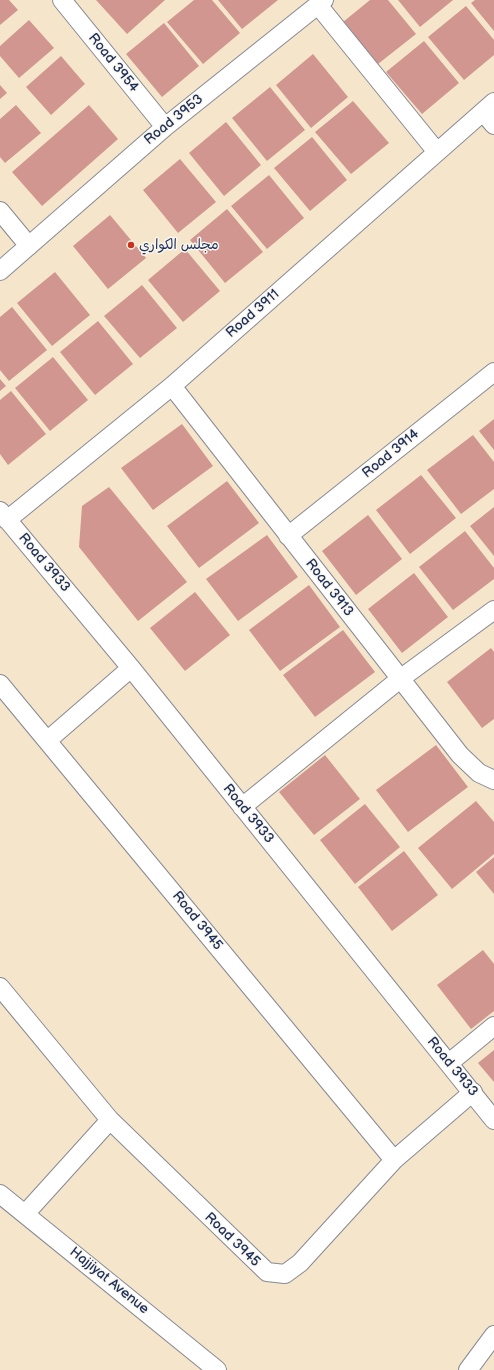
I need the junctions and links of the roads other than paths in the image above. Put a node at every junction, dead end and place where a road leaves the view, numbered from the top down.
1 (62, 0) edge
2 (321, 3) edge
3 (490, 113) edge
4 (165, 127) junction
5 (437, 152) junction
6 (0, 211) edge
7 (29, 246) junction
8 (0, 271) edge
9 (494, 372) edge
10 (172, 386) junction
11 (4, 516) edge
12 (288, 536) junction
13 (494, 610) edge
14 (131, 668) junction
15 (400, 679) junction
16 (0, 684) edge
17 (48, 740) junction
18 (494, 780) edge
19 (242, 807) junction
20 (0, 987) edge
21 (494, 1026) edge
22 (449, 1063) junction
23 (473, 1092) junction
24 (110, 1120) junction
25 (494, 1120) edge
26 (394, 1160) junction
27 (0, 1194) edge
28 (25, 1214) junction
29 (494, 1335) edge
30 (217, 1370) edge
31 (468, 1370) edge

1 - 4 street, Road 3954
2 - 4 street, Road 3953
2 - 5 street
3 - 5 street, Road 3911
4 - 7 street, Road 3953
5 - 10 street, Road 3911
6 - 7 street
7 - 8 street, Road 3953
9 - 12 street, Road 3914
10 - 11 street, Road 3911
10 - 12 street, Road 3913
11 - 14 street, Road 3933
12 - 15 street, Road 3913
13 - 15 street
14 - 17 street
14 - 19 street, Road 3933
15 - 18 street, Road 3913
15 - 19 street
16 - 17 street, Road 3945
17 - 26 street, Road 3945
19 - 22 street, Road 3933
20 - 24 street, Road 3945
21 - 22 street
22 - 23 street, Road 3933
23 - 25 street, Road 3933
23 - 26 street, Road 3945
24 - 26 street, Road 3945
24 - 28 street
27 - 28 street, Hajjiyat Avenue
28 - 30 street, Hajjiyat Avenue
29 - 31 street

